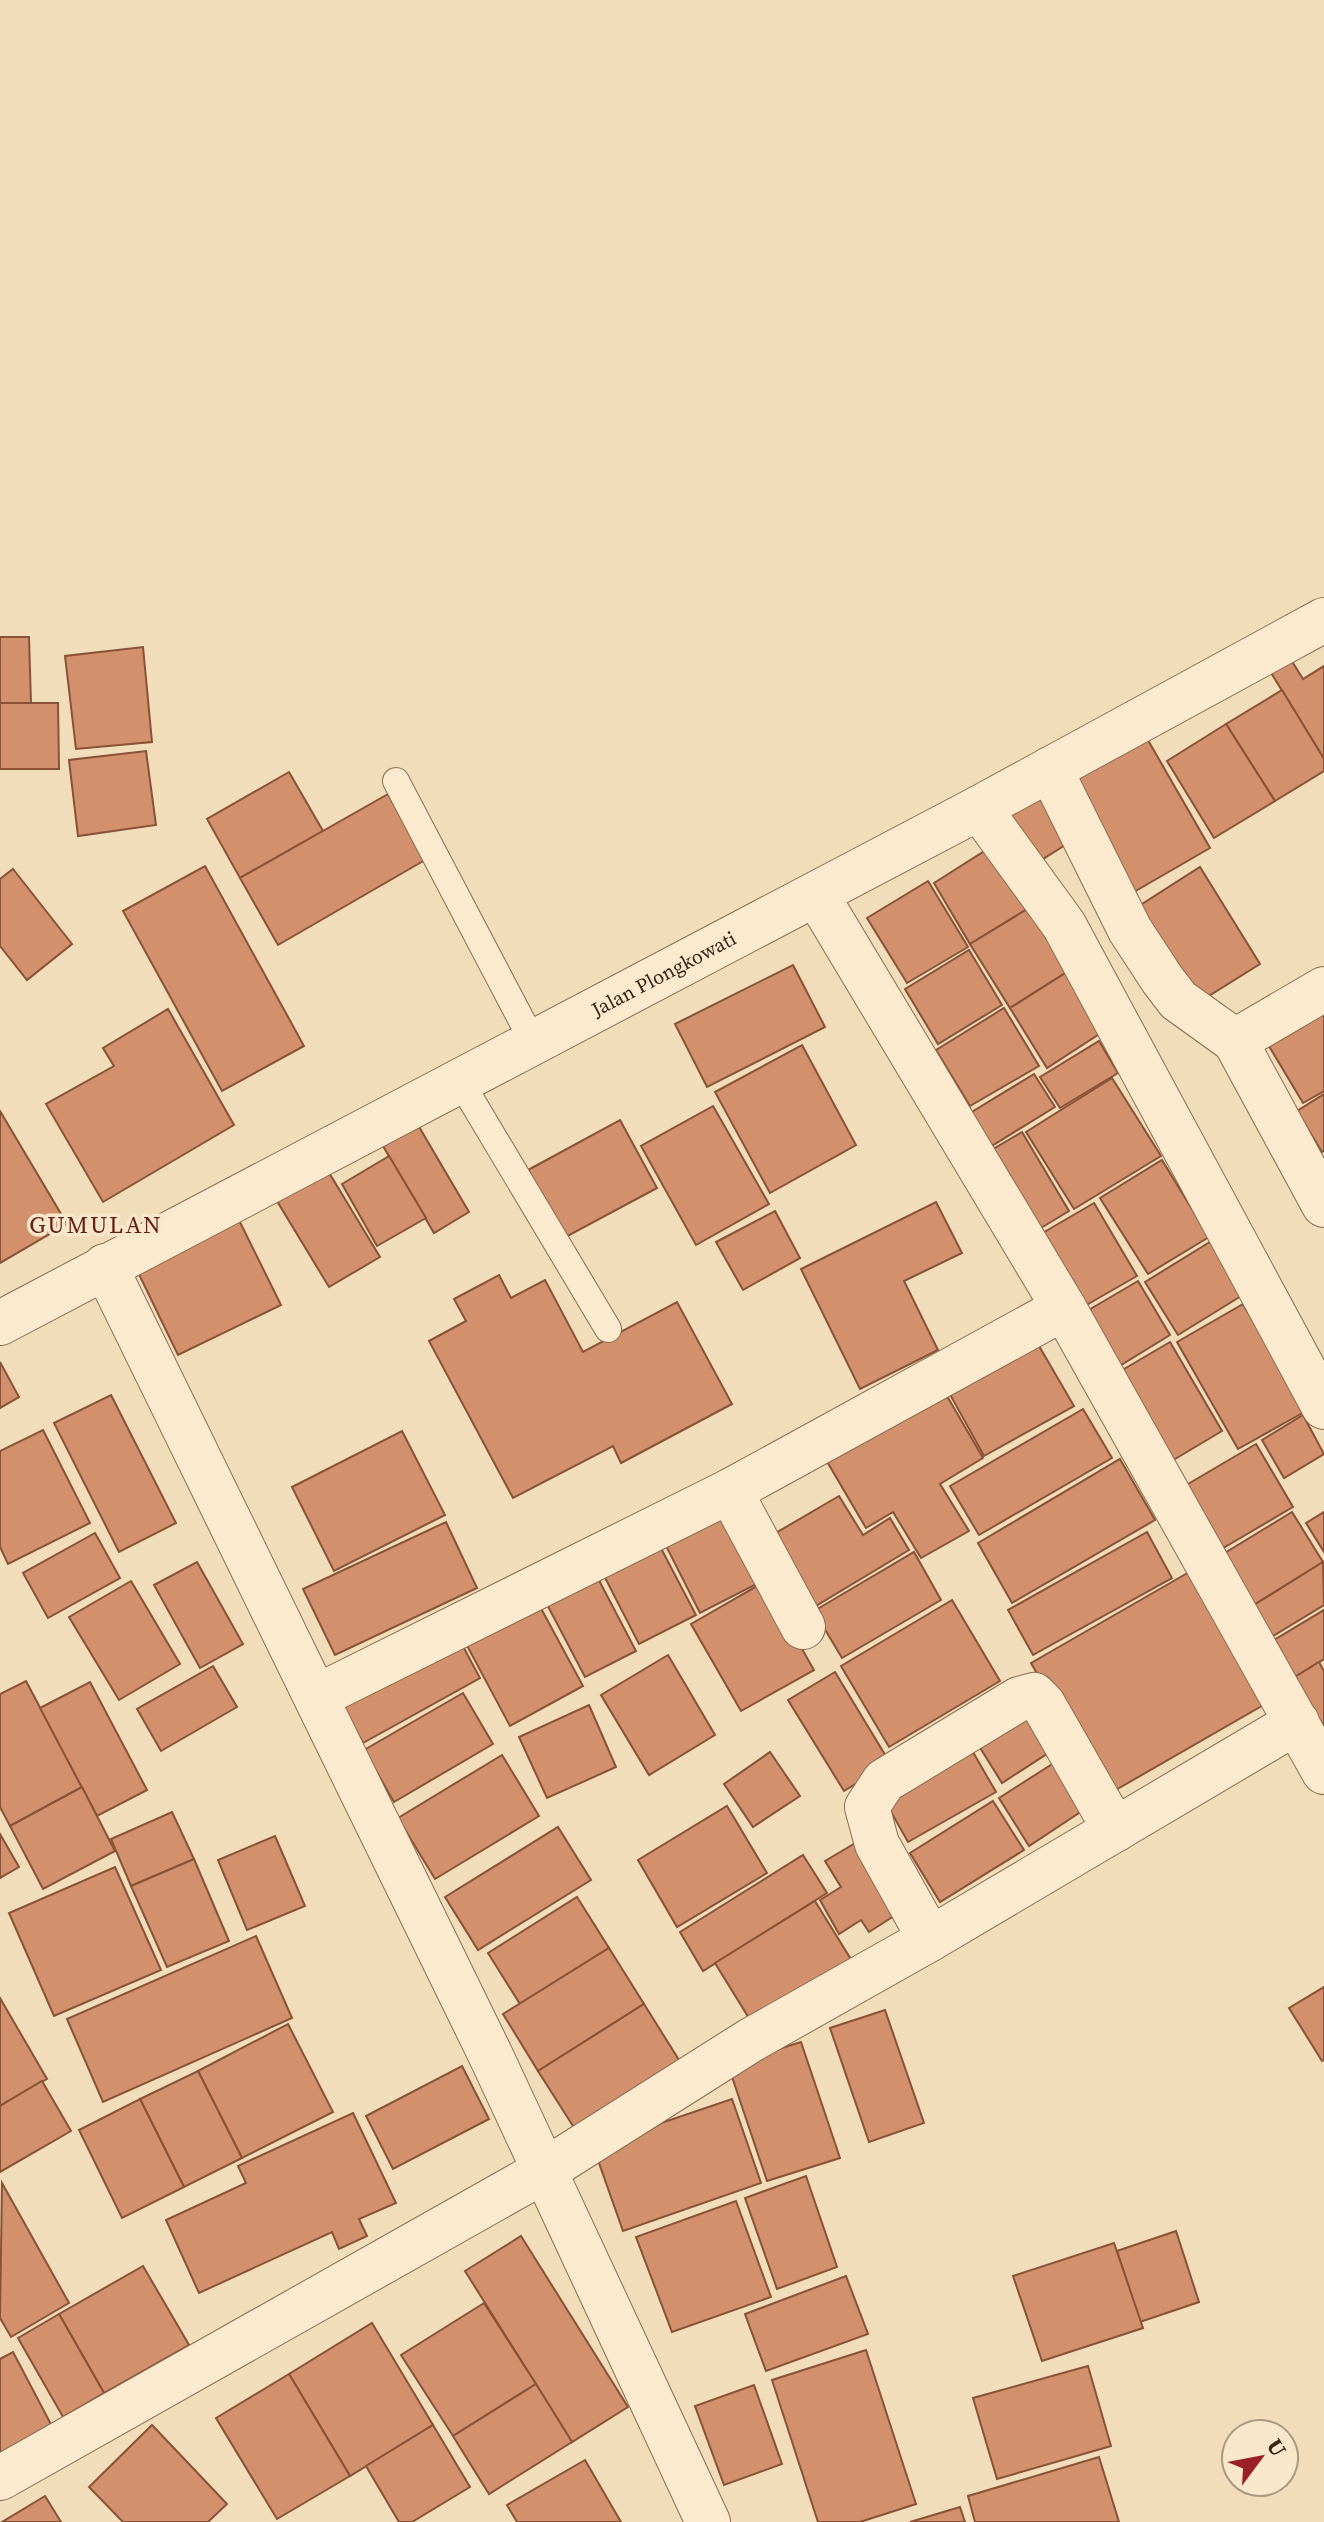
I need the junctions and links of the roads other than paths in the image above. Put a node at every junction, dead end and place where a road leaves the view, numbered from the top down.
1 (1324, 620) edge
2 (1050, 769) junction
3 (396, 781) dead end
4 (979, 808) junction
5 (816, 894) junction
6 (1324, 989) edge
7 (1235, 1041) junction
8 (533, 1042) junction
9 (460, 1081) junction
10 (1324, 1205) edge
11 (105, 1266) junction
12 (1064, 1308) junction
13 (0, 1323) edge
14 (608, 1329) dead end
15 (1324, 1407) edge
16 (730, 1491) junction
17 (803, 1627) dead end
18 (316, 1697) junction
19 (1297, 1722) junction
20 (1324, 1772) edge
21 (1115, 1830) junction
22 (930, 1939) junction
23 (544, 2171) junction
24 (0, 2478) edge
25 (708, 2522) edge

1 - 2 street, Jalan Plongkowati
2 - 4 street, Jalan Plongkowati
2 - 7 street
3 - 8 lane
4 - 5 street, Jalan Plongkowati
4 - 15 street
5 - 8 street, Jalan Plongkowati
5 - 12 street
6 - 7 street
7 - 10 street
8 - 9 street, Jalan Plongkowati
9 - 11 street, Jalan Plongkowati
9 - 14 lane
11 - 13 street, Jalan Plongkowati
11 - 18 street
12 - 16 street
12 - 19 street
16 - 17 street
16 - 18 street
18 - 23 street
19 - 20 street
19 - 21 street
21 - 22 street
21 - 22 street
22 - 23 street
23 - 24 street
23 - 25 street

